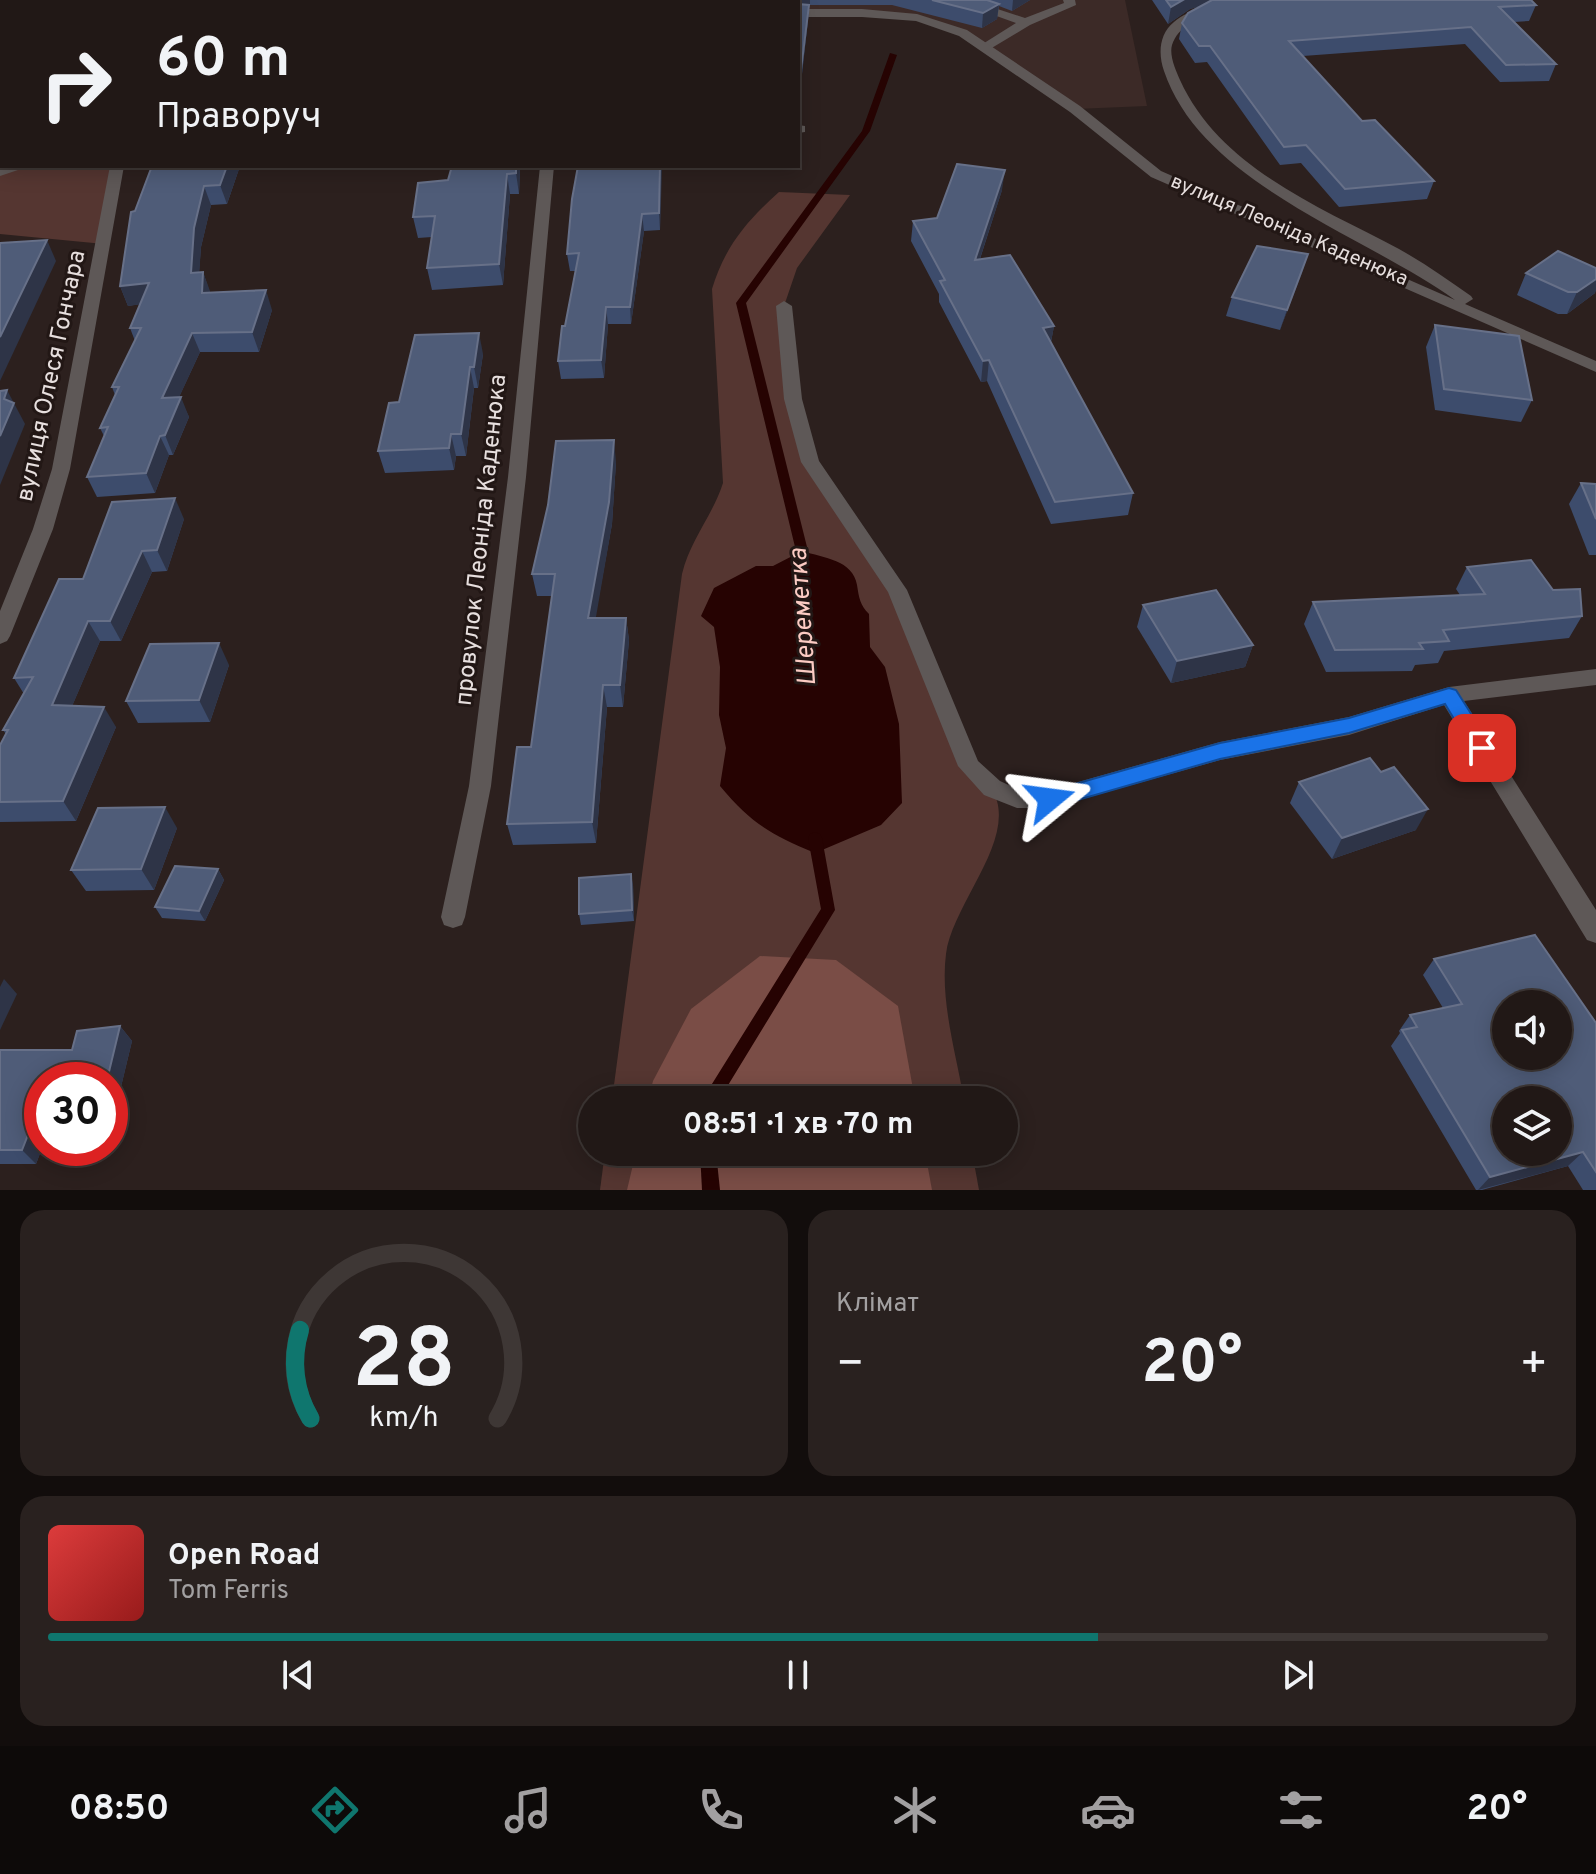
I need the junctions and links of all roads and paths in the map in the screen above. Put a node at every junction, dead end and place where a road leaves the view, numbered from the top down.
1 (958, 0) edge
2 (1069, 0) edge
3 (978, 3) edge
4 (1220, 6) edge
5 (800, 13) edge
6 (1030, 16) junction
7 (985, 48) junction
8 (117, 168) edge
9 (547, 168) edge
10 (784, 306) dead end
11 (1487, 316) junction
12 (1596, 367) edge
13 (0, 636) edge
14 (1596, 677) edge
15 (1449, 695) junction
16 (453, 917) dead end
17 (1596, 932) edge

1 - 3 street
2 - 6 street
3 - 6 street
4 - 11 street, вулиця Леоніда Каденюка
5 - 7 street, вулиця Леоніда Каденюка
6 - 7 street
7 - 11 street, вулиця Леоніда Каденюка
8 - 13 street, вулиця Олеся Гончара
9 - 16 street, провулок Леоніда Каденюка
10 - 15 street
11 - 12 street, вулиця Леоніда Каденюка
14 - 15 street
15 - 17 street

